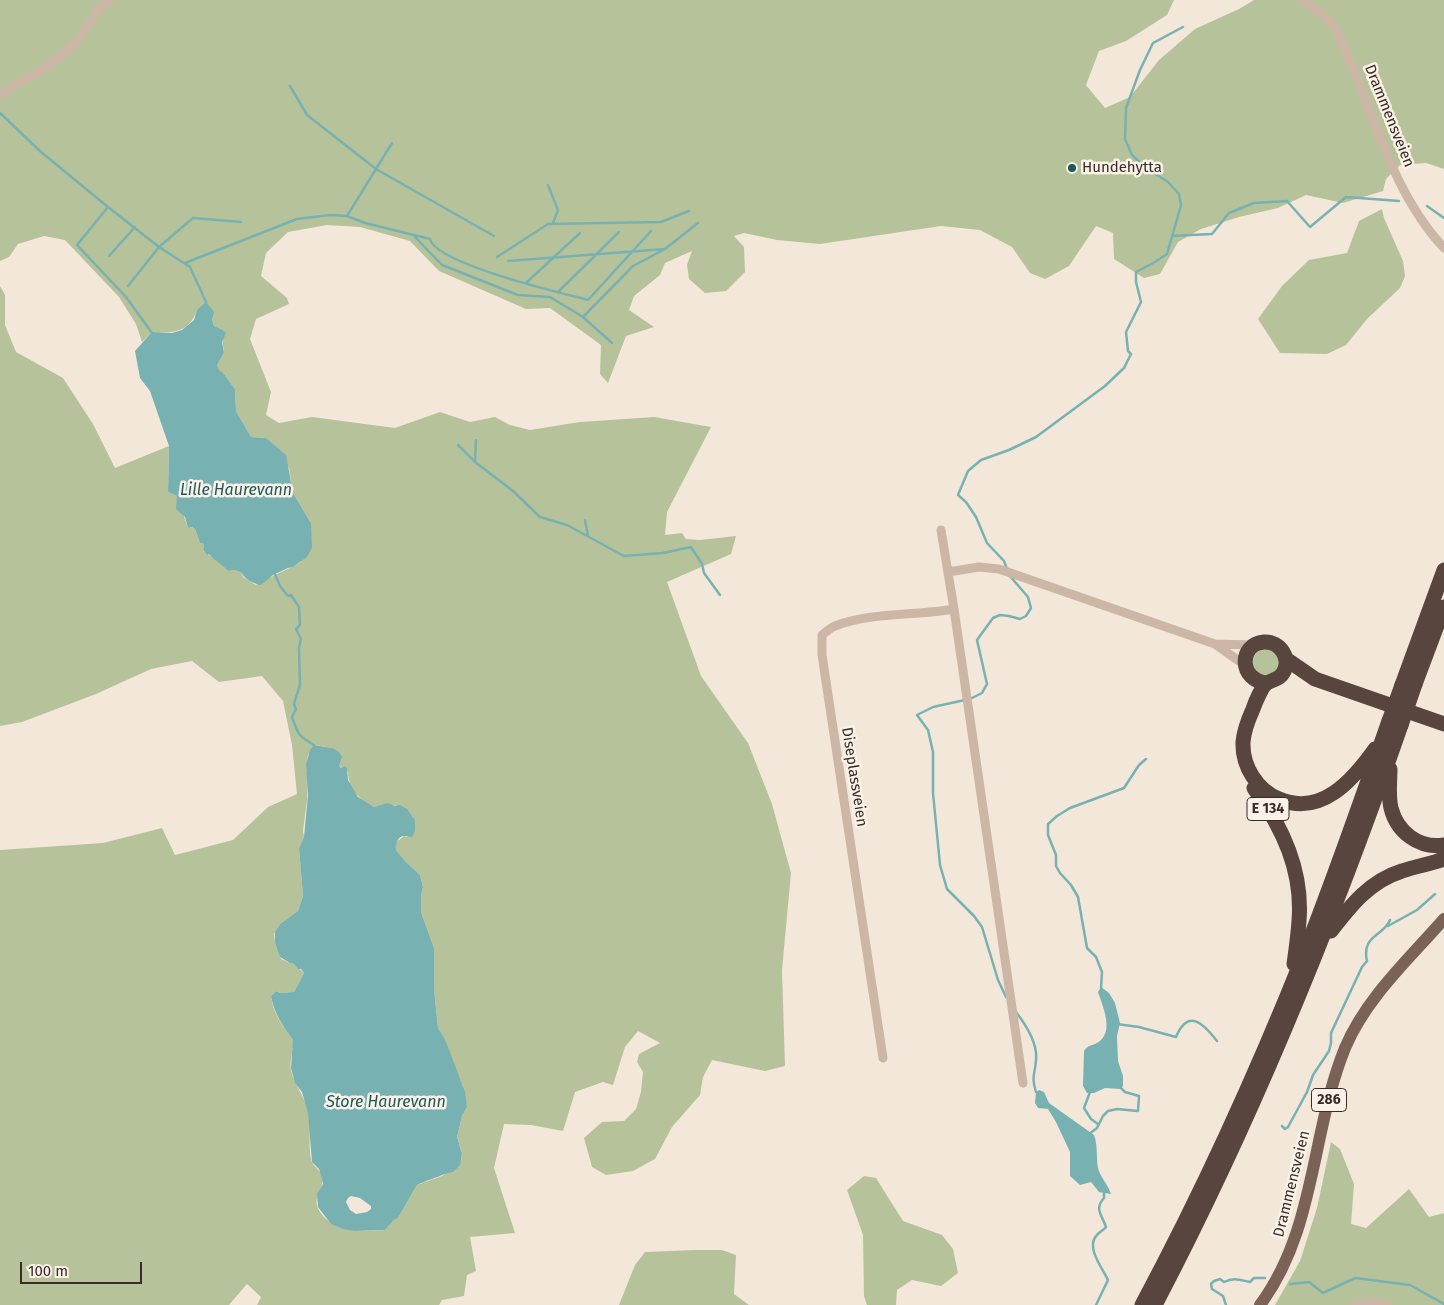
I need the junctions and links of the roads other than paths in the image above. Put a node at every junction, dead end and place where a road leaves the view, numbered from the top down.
1 (110, 0) edge
2 (1301, 0) edge
3 (0, 94) edge
4 (1444, 248) edge
5 (941, 530) dead end
6 (1444, 570) edge
7 (948, 572) junction
8 (1444, 607) edge
9 (954, 609) junction
10 (1214, 644) junction
11 (1254, 645) junction
12 (1286, 659) junction
13 (1248, 671) junction
14 (1315, 679) junction
15 (1273, 680) junction
16 (1410, 682) junction
17 (1395, 723) junction
18 (1444, 724) edge
19 (1384, 737) junction
20 (1391, 754) junction
21 (1444, 845) edge
22 (1444, 859) edge
23 (1444, 919) edge
24 (1321, 944) junction
25 (1292, 985) junction
26 (883, 1058) dead end
27 (1023, 1083) dead end
28 (1142, 1305) edge
29 (1156, 1305) edge
30 (1260, 1305) edge
31 (1355, 1305) edge
32 (1387, 1305) edge

1 - 3 street
2 - 4 street, Drammensveien
5 - 7 street
6 - 16 highway, E 134
7 - 9 street
7 - 10 street
8 - 16 highway, E 134
9 - 26 street, Diseplassveien
9 - 27 street
10 - 11 street
10 - 13 street
11 - 12 highway
11 - 13 highway, E 134
12 - 14 highway
12 - 15 highway, E 134
13 - 15 highway
13 - 25 highway, E 134
14 - 15 highway
14 - 18 highway
15 - 19 highway, E 134
16 - 17 highway, E 134, bridge
17 - 19 highway, E 134
17 - 20 highway, E 134
19 - 25 highway, E 134
20 - 21 highway, E 134
20 - 24 highway, E 134
22 - 24 highway, E 134
23 - 30 main road, Drammensveien / 286
24 - 29 highway, E 134
25 - 28 highway, E 134
31 - 32 street

